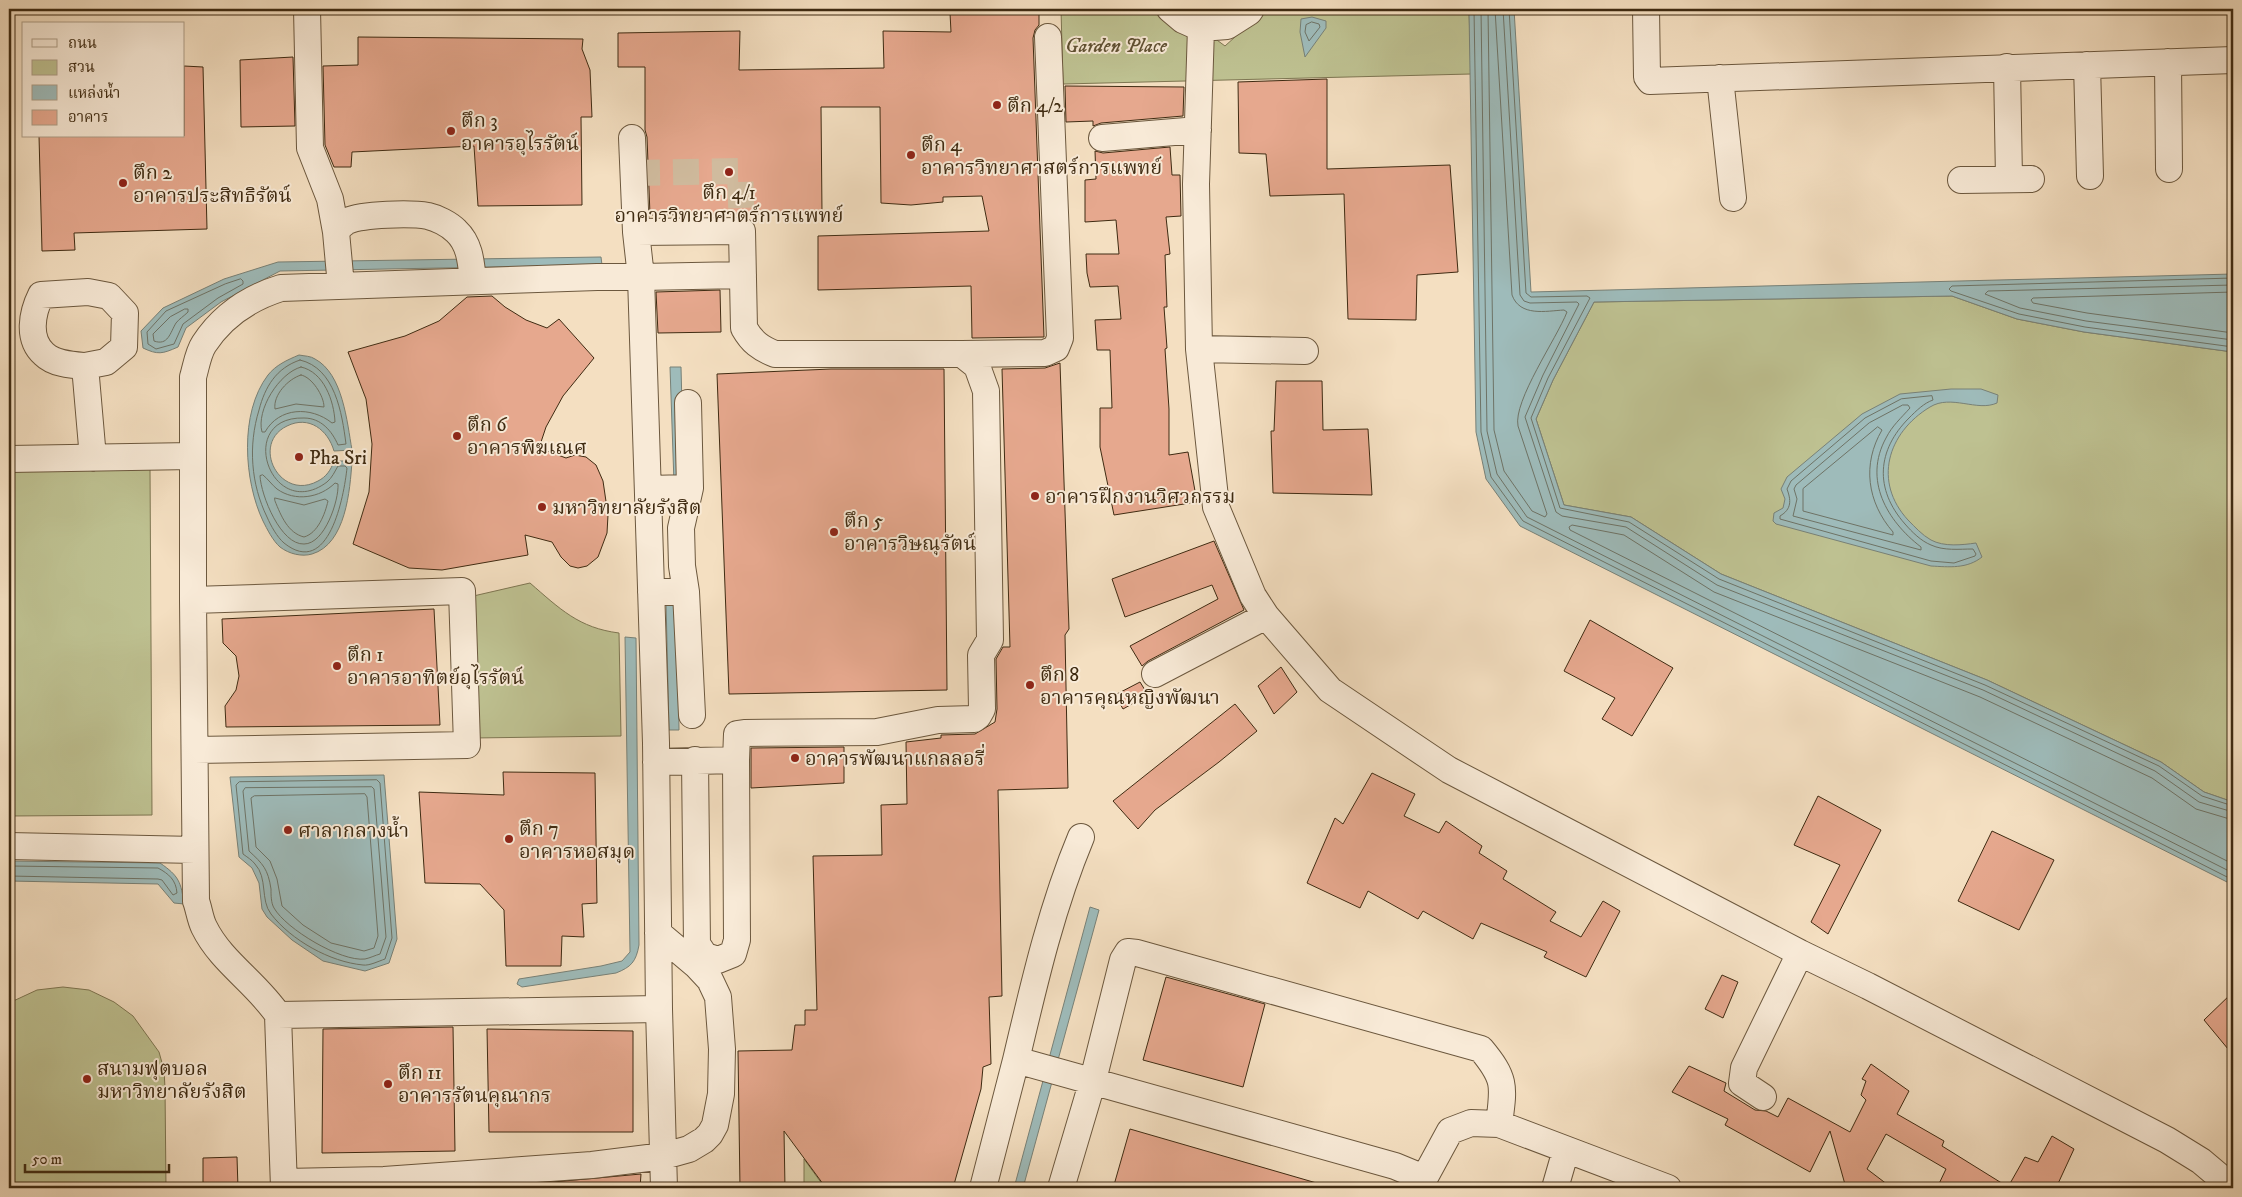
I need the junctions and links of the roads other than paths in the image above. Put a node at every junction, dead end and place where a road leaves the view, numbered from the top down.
1 (307, 9) edge
2 (1170, 9) edge
3 (1250, 9) edge
4 (1646, 9) edge
5 (1201, 28) junction
6 (1048, 36) dead end
7 (2233, 60) edge
8 (2168, 62) junction
9 (2087, 65) junction
10 (2007, 67) junction
11 (1720, 78) junction
12 (1198, 130) junction
13 (632, 138) dead end
14 (1102, 138) dead end
15 (2169, 168) dead end
16 (2090, 176) dead end
17 (1961, 180) dead end
18 (1733, 198) dead end
19 (636, 232) junction
20 (339, 261) junction
21 (472, 269) junction
22 (743, 275) junction
23 (641, 277) junction
24 (1199, 349) junction
25 (1305, 351) dead end
26 (962, 354) junction
27 (85, 366) dead end
28 (688, 403) dead end
29 (192, 456) junction
30 (93, 458) junction
31 (9, 459) edge
32 (690, 488) junction
33 (649, 489) junction
34 (652, 592) junction
35 (686, 592) junction
36 (193, 600) junction
37 (1266, 616) junction
38 (1155, 674) dead end
39 (692, 715) dead end
40 (195, 750) junction
41 (695, 760) junction
42 (736, 760) junction
43 (656, 762) junction
44 (1081, 837) dead end
45 (9, 846) edge
46 (195, 850) junction
47 (658, 933) junction
48 (1800, 953) junction
49 (659, 1009) junction
50 (278, 1015) junction
51 (1023, 1061) junction
52 (1093, 1080) junction
53 (1763, 1097) dead end
54 (1499, 1124) junction
55 (1566, 1150) junction
56 (664, 1156) junction
57 (1422, 1183) edge
58 (284, 1185) edge
59 (664, 1188) edge
60 (983, 1188) edge
61 (1062, 1188) edge
62 (1555, 1188) edge
63 (1668, 1188) edge
64 (2233, 1188) edge

1 - 20 street
2 - 5 street
3 - 5 street
4 - 11 street
5 - 12 street
6 - 26 street
7 - 8 street
8 - 9 street
8 - 15 street
9 - 10 street
9 - 16 street
10 - 11 street
10 - 17 street
11 - 18 street
12 - 14 street
12 - 24 street
13 - 19 street
19 - 22 street
19 - 23 street
20 - 21 street
20 - 21 street
20 - 29 street
21 - 23 street
22 - 23 street
22 - 26 street
23 - 33 street
24 - 25 street
24 - 37 street
26 - 42 street
27 - 30 street
28 - 32 street
29 - 30 street
29 - 36 street
30 - 31 street
32 - 33 street
32 - 35 street
33 - 34 street
34 - 35 street
34 - 43 street
35 - 39 street
36 - 40 street
36 - 40 street
37 - 38 street
37 - 48 street
40 - 46 street
41 - 42 street
41 - 42 street
41 - 43 street
43 - 47 street
44 - 51 street
45 - 46 street
46 - 50 street
47 - 49 street
47 - 56 street
48 - 53 street
48 - 64 street
49 - 50 street
49 - 56 street
50 - 58 street
51 - 52 street
51 - 60 street
52 - 54 street
52 - 57 street
52 - 61 street
54 - 55 street
54 - 57 street
55 - 62 street
55 - 63 street
56 - 58 street
56 - 59 street

